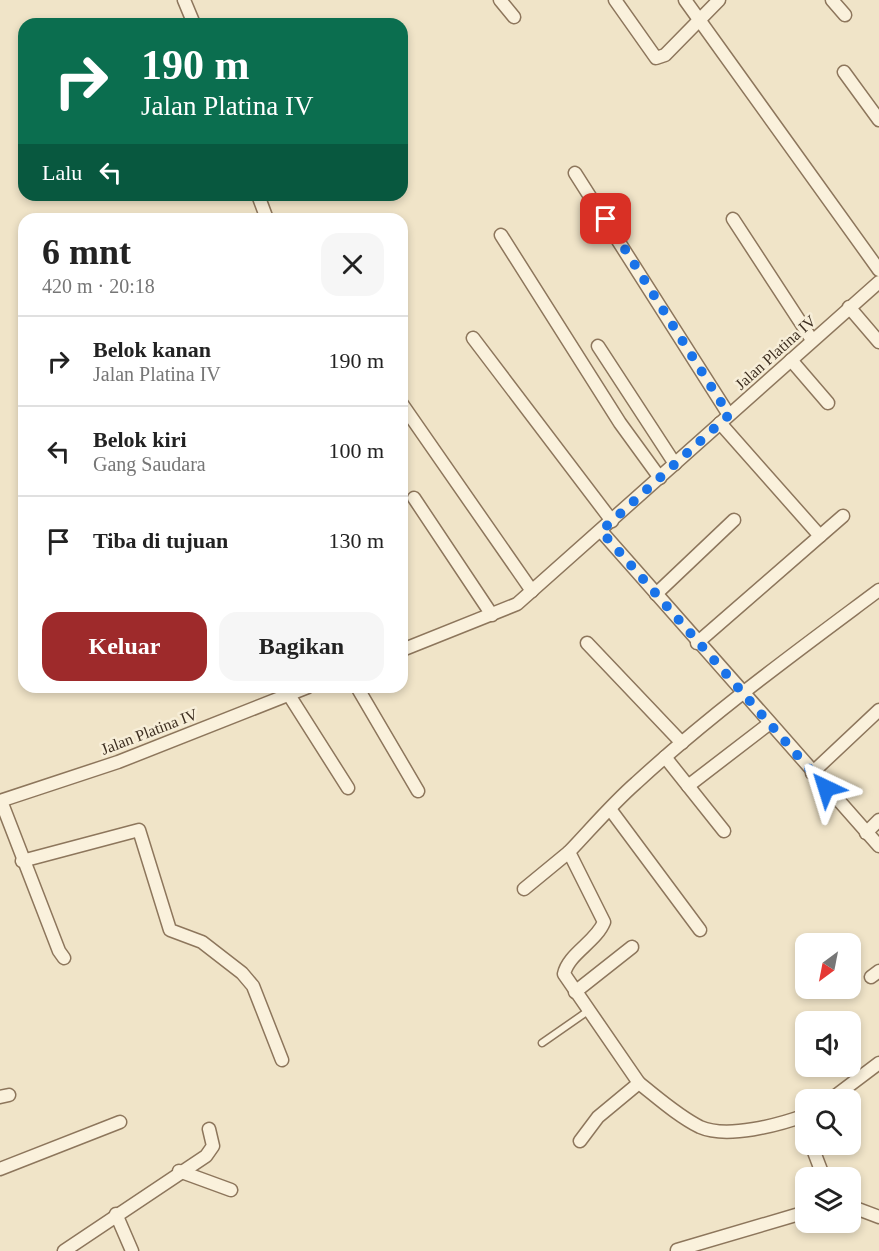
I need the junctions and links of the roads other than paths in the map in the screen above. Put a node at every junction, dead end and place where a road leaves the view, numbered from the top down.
1 (184, 0) edge
2 (500, 0) edge
3 (615, 0) edge
4 (685, 0) edge
5 (719, 0) edge
6 (832, 0) edge
7 (844, 15) dead end
8 (514, 16) dead end
9 (192, 18) edge
10 (700, 20) junction
11 (844, 72) dead end
12 (879, 120) edge
13 (575, 173) dead end
14 (733, 219) dead end
15 (501, 235) dead end
16 (879, 270) edge
17 (879, 282) edge
18 (849, 307) junction
19 (473, 338) dead end
20 (812, 340) junction
21 (879, 342) edge
22 (598, 346) dead end
23 (791, 360) junction
24 (828, 403) dead end
25 (408, 413) edge
26 (725, 419) junction
27 (675, 464) junction
28 (660, 478) junction
29 (414, 498) dead end
30 (843, 516) dead end
31 (734, 520) dead end
32 (612, 521) junction
33 (601, 531) junction
34 (820, 536) junction
35 (879, 590) edge
36 (532, 591) junction
37 (656, 594) junction
38 (492, 615) junction
39 (697, 643) junction
40 (587, 644) dead end
41 (408, 648) edge
42 (743, 692) junction
43 (361, 693) edge
44 (289, 694) joint
45 (879, 710) edge
46 (770, 723) junction
47 (682, 743) junction
48 (665, 757) junction
49 (812, 773) junction
50 (688, 786) junction
51 (348, 788) dead end
52 (418, 791) dead end
53 (0, 801) edge
54 (610, 809) junction
55 (879, 820) edge
56 (724, 831) dead end
57 (866, 833) junction
58 (879, 846) edge
59 (569, 852) junction
60 (22, 861) junction
61 (524, 889) dead end
62 (700, 930) dead end
63 (632, 946) dead end
64 (64, 958) dead end
65 (575, 992) junction
66 (588, 1011) junction
67 (542, 1043) dead end
68 (282, 1060) dead end
69 (879, 1063) edge
70 (639, 1083) junction
71 (845, 1089) edge
72 (795, 1118) edge
73 (120, 1122) dead end
74 (208, 1129) dead end
75 (580, 1141) dead end
76 (0, 1169) edge
77 (179, 1171) junction
78 (231, 1190) dead end
79 (861, 1210) edge
80 (116, 1214) junction
81 (795, 1215) edge
82 (879, 1217) edge
83 (677, 1250) edge
84 (64, 1251) edge
85 (132, 1251) edge

1 - 9 street
2 - 8 street
3 - 10 street
4 - 10 street
5 - 10 street
6 - 7 street
10 - 16 street
11 - 12 street
13 - 26 street
14 - 20 street
15 - 28 street
17 - 18 street, Jalan Platina IV
18 - 20 street, Jalan Platina IV
18 - 21 street
19 - 32 street
20 - 23 street, Jalan Platina IV
22 - 27 street
23 - 24 street
23 - 26 street, Jalan Platina IV
25 - 36 street
26 - 27 street, Jalan Platina IV
26 - 34 street
27 - 28 street, Jalan Platina IV
28 - 32 street, Jalan Platina IV
29 - 38 street
30 - 34 street
31 - 37 street
32 - 33 street, Jalan Platina IV
33 - 36 street, Jalan Platina IV
33 - 37 street
34 - 39 street
35 - 42 street
36 - 38 street, Jalan Platina IV
37 - 39 street
38 - 41 street, Jalan Platina IV
39 - 42 street
40 - 47 street
42 - 46 street
42 - 47 street
43 - 52 street
44 - 51 street
44 - 53 street, Jalan Platina IV
45 - 49 street
46 - 49 street
46 - 50 street
47 - 48 street
48 - 50 street
48 - 54 street
49 - 57 street
50 - 56 street
53 - 60 street
54 - 59 street
54 - 62 street
55 - 57 street
57 - 58 street
59 - 61 street
59 - 65 street
60 - 64 street
60 - 68 street
63 - 65 street
65 - 66 street
66 - 67 lane
66 - 70 street
69 - 71 street
70 - 72 street
70 - 75 street
73 - 76 street
74 - 77 street
77 - 78 street
77 - 80 street
79 - 82 street
80 - 84 street
80 - 85 street
81 - 83 street

